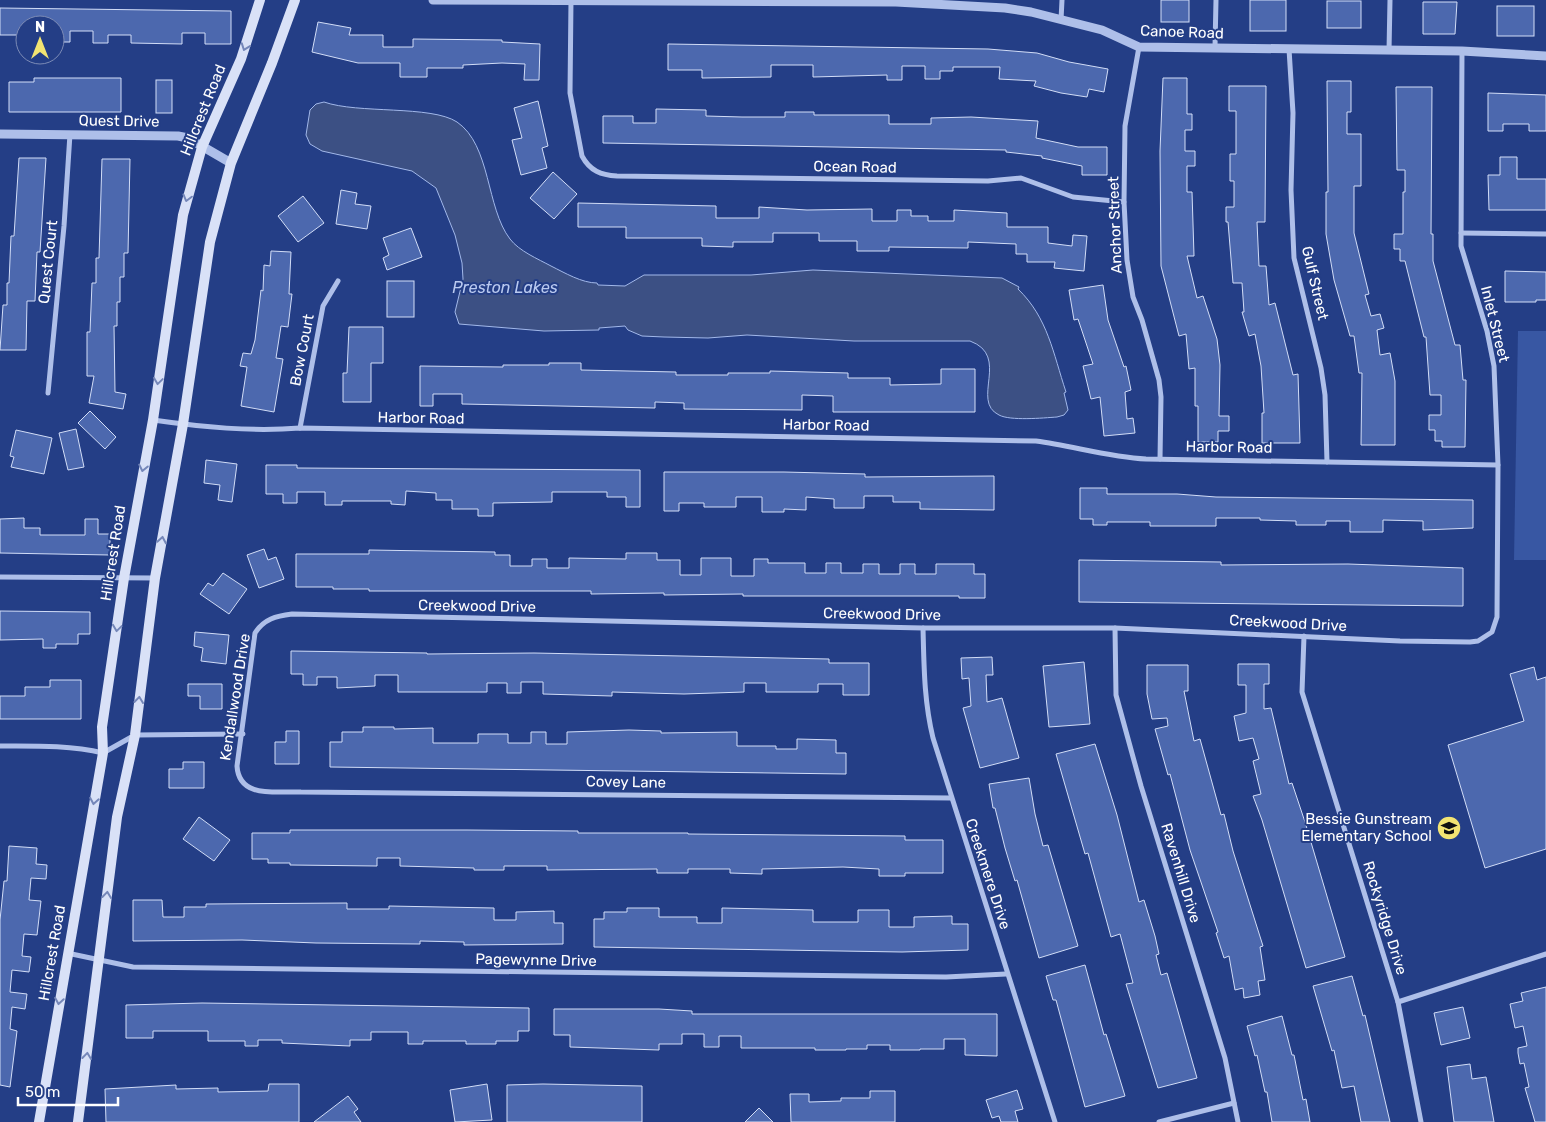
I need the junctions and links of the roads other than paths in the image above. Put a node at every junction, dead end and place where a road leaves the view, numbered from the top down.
1 (260, 0) edge
2 (295, 0) edge
3 (433, 0) edge
4 (1062, 0) edge
5 (1216, 0) edge
6 (1390, 0) edge
7 (571, 1) edge
8 (735, 1) edge
9 (896, 1) edge
10 (1062, 20) junction
11 (1139, 46) junction
12 (1215, 47) junction
13 (1289, 49) junction
14 (1389, 51) junction
15 (1462, 51) junction
16 (1546, 56) edge
17 (0, 134) edge
18 (70, 134) junction
19 (202, 147) junction
20 (231, 162) junction
21 (1124, 202) junction
22 (1461, 233) junction
23 (1546, 234) edge
24 (338, 281) dead end
25 (48, 393) dead end
26 (153, 420) junction
27 (183, 424) junction
28 (300, 428) junction
29 (1160, 459) junction
30 (1327, 462) junction
31 (1498, 465) junction
32 (0, 577) edge
33 (124, 578) junction
34 (155, 578) junction
35 (270, 619) joint
36 (923, 628) junction
37 (1115, 628) junction
38 (1492, 632) joint
39 (1304, 636) junction
40 (242, 734) junction
41 (135, 735) junction
42 (0, 746) edge
43 (103, 753) junction
44 (300, 792) joint
45 (951, 798) junction
46 (67, 953) junction
47 (1546, 954) edge
48 (99, 959) junction
49 (1006, 974) junction
50 (1398, 1002) junction
51 (1234, 1103) junction
52 (39, 1122) edge
53 (78, 1122) edge
54 (1055, 1122) edge
55 (1159, 1122) edge
56 (1238, 1122) edge
57 (1421, 1122) edge

1 -> 19 main road, Hillcrest Road
2 - 20 main road
3 - 7 street, Canoe Road
4 - 10 street
5 - 12 street
6 - 14 street
7 - 8 street, Canoe Road
7 - 21 street, Ocean Road
8 - 9 street, Canoe Road
9 - 10 street, Canoe Road
10 - 11 street, Canoe Road
11 - 12 street, Canoe Road
11 - 21 street, Anchor Street
12 - 13 street, Canoe Road
13 - 14 street, Canoe Road
13 - 30 street, Gulf Street
14 - 15 street, Canoe Road
15 - 16 street, Canoe Road
15 - 22 street, Inlet Street
17 - 18 street, Quest Drive
18 - 19 street, Quest Drive
18 - 25 street, Quest Court
19 - 20 street, Quest Drive
19 -> 26 main road, Hillcrest Road
20 - 27 main road
21 - 29 street, Anchor Street
22 - 23 street
22 - 31 street, Inlet Street
24 - 28 street, Bow Court
26 - 27 street, Harbor Road
26 -> 33 main road, Hillcrest Road
27 - 28 street, Harbor Road
34 -> 27 main road
28 - 29 street, Harbor Road
29 - 30 street, Harbor Road
30 - 31 street, Harbor Road
31 - 38 street, Inlet Street
32 - 33 street
33 - 34 street
33 -> 43 main road, Hillcrest Road
41 -> 34 main road
35 - 36 street, Creekwood Drive
35 - 40 street, Kendallwood Drive
36 - 37 street, Creekwood Drive
36 - 45 street, Creekmere Drive
37 - 39 street, Creekwood Drive
37 - 51 street, Ravenhill Drive
38 - 39 street, Creekwood Drive
39 - 50 street, Rockyridge Drive
40 - 41 street
40 - 44 street, Kendallwood Drive
41 - 43 street
48 -> 41 main road
42 - 43 street
43 -> 46 main road, Hillcrest Road
44 - 45 street, Covey Lane
45 - 49 street, Creekmere Drive
46 - 48 street, Pagewynne Drive
46 -> 52 main road, Hillcrest Road
47 - 50 street
48 - 49 street, Pagewynne Drive
53 -> 48 main road
49 - 54 street, Creekmere Drive
50 - 57 street, Rockyridge Drive
51 - 55 street
51 - 56 street, Ravenhill Drive

